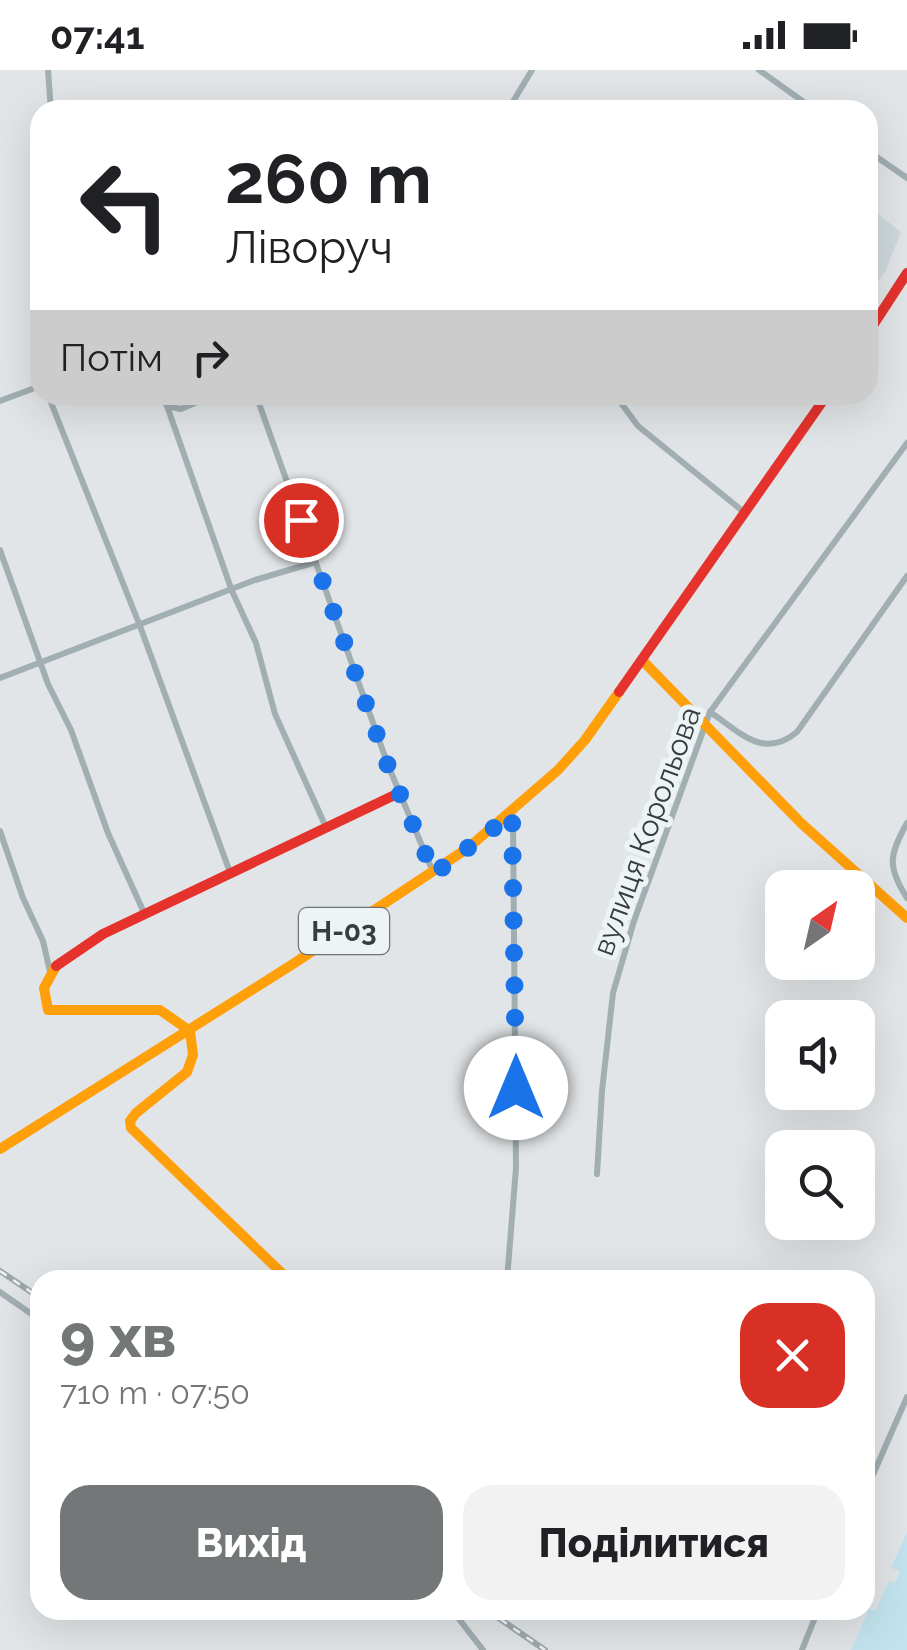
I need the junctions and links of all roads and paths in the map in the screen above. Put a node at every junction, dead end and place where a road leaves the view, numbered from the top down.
1 (48, 70) edge
2 (532, 70) edge
3 (760, 70) edge
4 (48, 100) edge
5 (514, 100) edge
6 (801, 100) edge
7 (878, 157) edge
8 (907, 178) edge
9 (907, 273) edge
10 (878, 318) edge
11 (30, 390) edge
12 (0, 400) edge
13 (52, 405) edge
14 (190, 405) edge
15 (260, 405) edge
16 (622, 405) edge
17 (820, 405) edge
18 (167, 406) joint
19 (907, 443) edge
20 (746, 514) junction
21 (0, 550) edge
22 (316, 562) junction
23 (907, 576) edge
24 (232, 590) junction
25 (140, 626) junction
26 (642, 660) junction
27 (42, 663) junction
28 (0, 678) edge
29 (710, 712) junction
30 (706, 724) junction
31 (400, 792) junction
32 (512, 814) junction
33 (907, 823) edge
34 (325, 825) junction
35 (0, 831) edge
36 (434, 874) junction
37 (232, 875) junction
38 (907, 898) edge
39 (145, 916) junction
40 (907, 917) edge
41 (50, 972) junction
42 (190, 1031) junction
43 (0, 1149) edge
44 (597, 1174) dead end
45 (279, 1270) edge
46 (508, 1270) edge
47 (0, 1292) edge
48 (30, 1313) edge
49 (907, 1397) edge
50 (875, 1470) edge
51 (460, 1620) edge
52 (814, 1620) edge
53 (483, 1650) edge
54 (802, 1650) edge

1 - 4 street
2 - 5 street
3 - 6 street
7 - 8 street
9 - 10 main road
11 - 12 street
13 - 25 street
14 - 18 street
15 - 22 street
16 - 20 street
17 - 20 main road, Н-03
18 - 24 street
19 - 29 street, вулиця Корольова
20 - 26 main road, Н-03
21 - 27 street
22 - 24 street
22 - 31 street
23 - 29 street
24 - 25 street
24 - 34 street
25 - 27 street
25 - 37 street
26 - 30 main road
26 - 32 main road, Н-03
27 - 28 street
27 - 39 street
29 - 30 street, вулиця Корольова
30 - 40 main road
30 - 44 street, вулиця Корольова
31 - 34 main road
31 - 36 street
32 - 36 main road, Н-03
32 - 46 street
33 - 38 street
34 - 37 main road
35 - 41 street
36 - 42 main road, Н-03
37 - 39 main road
39 - 41 main road
41 - 42 main road
42 - 43 main road, Н-03
42 - 45 main road
47 - 48 street
49 - 50 street
51 - 53 street
52 - 54 street

